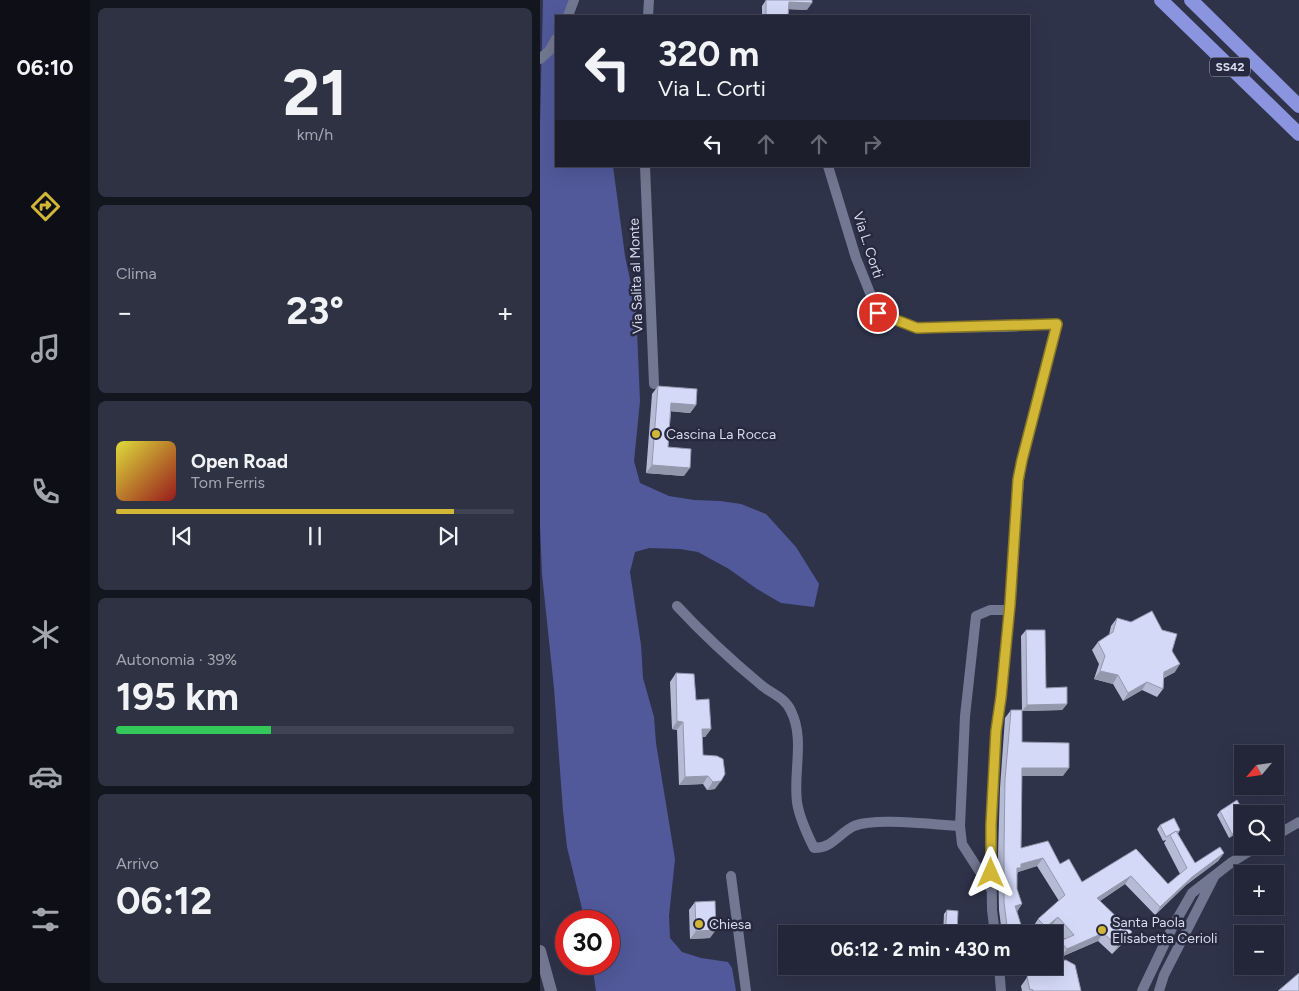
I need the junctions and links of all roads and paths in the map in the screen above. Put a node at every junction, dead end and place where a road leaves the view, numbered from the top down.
1 (574, 0) edge
2 (649, 0) edge
3 (1161, 0) edge
4 (1191, 0) edge
5 (568, 15) edge
6 (648, 15) edge
7 (555, 41) edge
8 (540, 59) edge
9 (1299, 106) edge
10 (1299, 134) edge
11 (645, 167) edge
12 (828, 167) edge
13 (654, 384) dead end
14 (677, 606) dead end
15 (1009, 610) junction
16 (1299, 822) edge
17 (960, 826) junction
18 (1284, 831) edge
19 (1243, 855) edge
20 (1217, 873) junction
21 (731, 876) dead end
22 (991, 889) junction
23 (994, 925) edge
24 (540, 951) edge
25 (999, 975) edge
26 (1146, 989) edge
27 (1000, 990) edge
28 (551, 991) edge
29 (746, 991) edge
30 (1159, 991) edge

1 - 5 street
2 - 6 street
3 - 10 highway, SS42
4 - 9 highway, SS42
7 - 8 street
11 - 13 street, Via Salita al Monte
12 - 15 street, Via L. Corti
14 - 17 street
15 - 17 street
15 - 22 street, Via L. Corti
16 - 18 street
17 - 22 street
19 - 20 street
20 - 26 street
20 - 30 street
21 - 29 street
22 - 23 street, Via L. Corti
24 - 28 street
25 - 27 street

